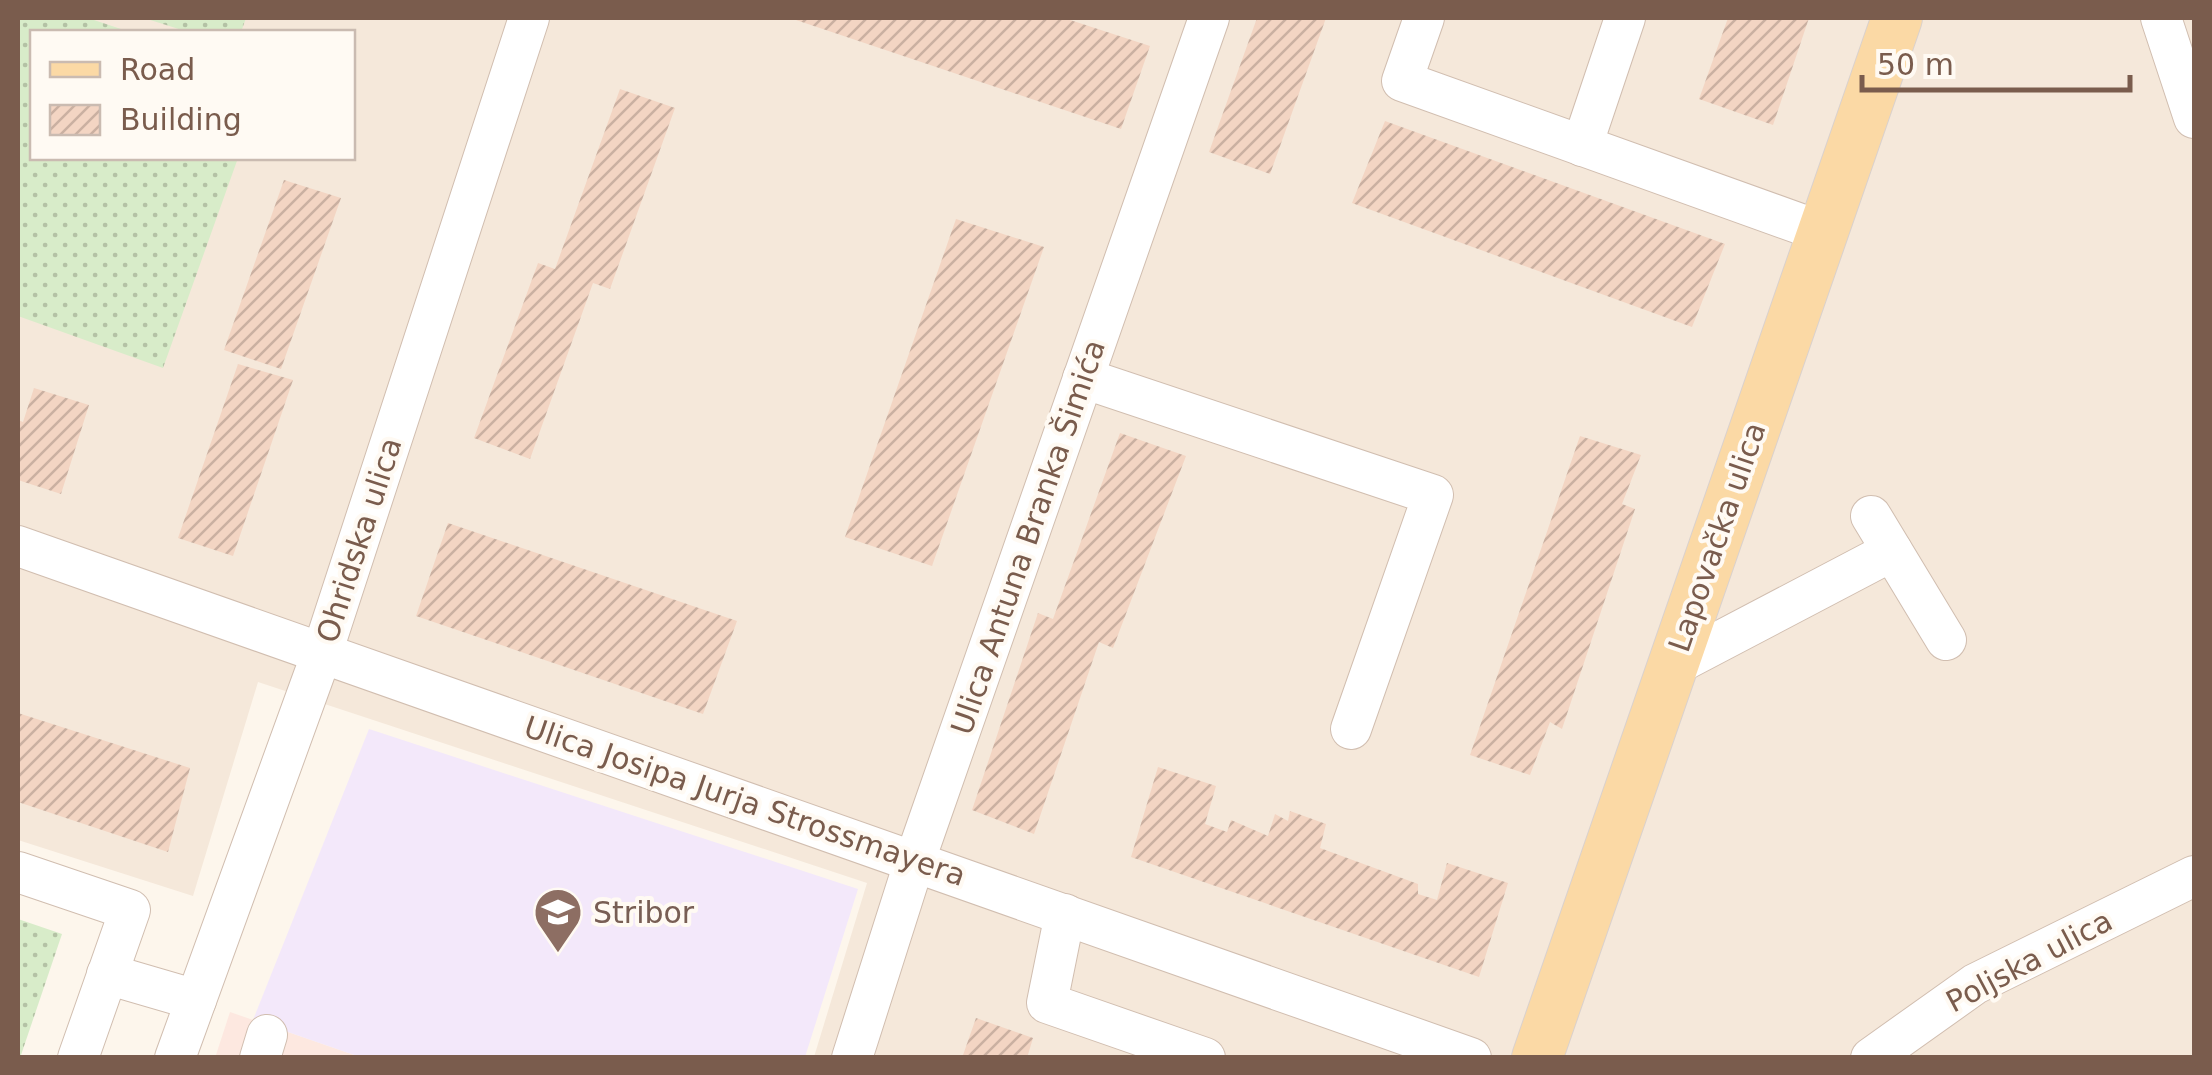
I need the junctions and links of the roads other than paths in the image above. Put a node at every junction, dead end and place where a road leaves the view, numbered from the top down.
1 (529, 18) edge
2 (1209, 18) edge
3 (1424, 18) edge
4 (1625, 18) edge
5 (1897, 18) edge
6 (2161, 18) edge
7 (2194, 118) edge
8 (1582, 146) junction
9 (1820, 231) junction
10 (1083, 378) junction
11 (1871, 516) dead end
12 (18, 546) edge
13 (1892, 551) junction
14 (1946, 640) dead end
15 (322, 652) junction
16 (1673, 666) junction
17 (1351, 729) dead end
18 (915, 860) junction
19 (18, 872) edge
20 (2194, 876) edge
21 (1065, 914) junction
22 (107, 974) junction
23 (196, 1000) junction
24 (1405, 1046) edge
25 (78, 1058) edge
26 (175, 1058) edge
27 (852, 1058) edge
28 (1205, 1058) edge
29 (1472, 1058) edge
30 (1538, 1058) edge
31 (1870, 1058) edge

1 - 15 street, Ohridska ulica
2 - 10 street, Ulica Antuna Branka Šimića
3 - 8 street
4 - 8 street
5 - 9 main road, Lapovačka ulica
6 - 7 street
8 - 9 street
9 - 16 main road, Lapovačka ulica
10 - 17 street
10 - 18 street, Ulica Antuna Branka Šimića
11 - 13 street
12 - 15 street, Ulica Josipa Jurja Strossmayera
13 - 14 street
13 - 16 street
15 - 18 street, Ulica Josipa Jurja Strossmayera
15 - 23 street, Ohridska ulica
16 - 30 main road, Lapovačka ulica
18 - 21 street, Ulica Josipa Jurja Strossmayera
18 - 27 street, Ulica Antuna Branka Šimića
19 - 22 street
20 - 31 street, Poljska ulica
21 - 24 street, Ulica Josipa Jurja Strossmayera
21 - 28 street
22 - 23 street
22 - 25 street
23 - 26 street, Ohridska ulica
24 - 29 street, Ulica Josipa Jurja Strossmayera

